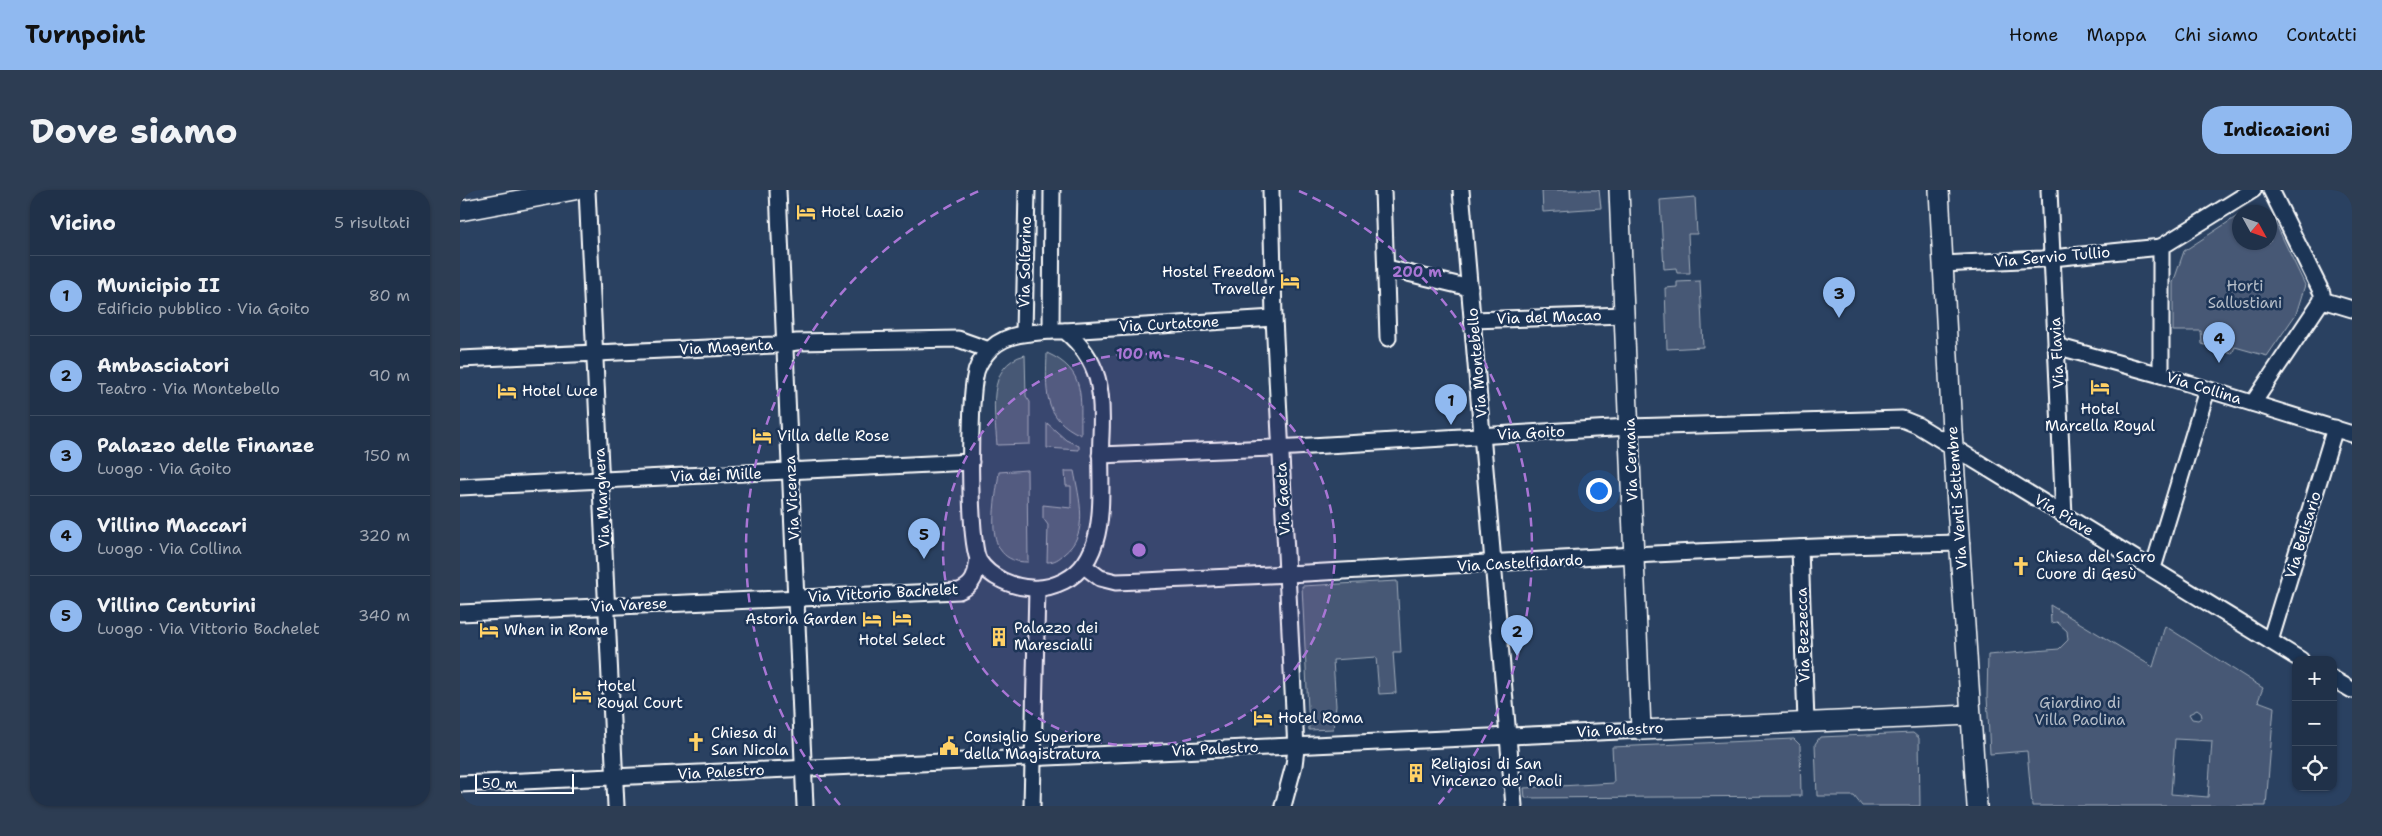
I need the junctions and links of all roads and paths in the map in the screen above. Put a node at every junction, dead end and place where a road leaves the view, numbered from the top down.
1 (574, 190) edge
2 (587, 190) edge
3 (778, 190) edge
4 (1027, 190) edge
5 (1052, 190) edge
6 (1271, 190) edge
7 (1383, 190) edge
8 (1461, 190) edge
9 (1619, 190) edge
10 (1939, 190) edge
11 (2049, 190) edge
12 (2254, 190) edge
13 (2271, 190) edge
14 (460, 211) edge
15 (2162, 247) junction
16 (2053, 258) junction
17 (1943, 264) junction
18 (1387, 268) junction
19 (1470, 288) junction
20 (2322, 300) junction
21 (2352, 309) edge
22 (1625, 314) junction
23 (1274, 318) junction
24 (1473, 320) junction
25 (1058, 331) junction
26 (1024, 333) junction
27 (1388, 338) dead end
28 (786, 343) junction
29 (2056, 346) junction
30 (989, 350) junction
31 (594, 353) junction
32 (460, 359) edge
33 (2161, 375) junction
34 (2208, 390) junction
35 (2253, 403) junction
36 (1629, 427) junction
37 (2335, 428) junction
38 (2352, 434) edge
39 (1484, 436) junction
40 (1281, 448) junction
41 (1954, 450) junction
42 (1100, 454) junction
43 (972, 462) junction
44 (790, 472) junction
45 (601, 480) junction
46 (460, 487) edge
47 (2064, 516) junction
48 (1961, 543) junction
49 (1800, 548) junction
50 (1634, 557) junction
51 (978, 559) junction
52 (1492, 565) junction
53 (1084, 566) junction
54 (2152, 568) junction
55 (1287, 576) junction
56 (1037, 589) junction
57 (797, 597) junction
58 (607, 606) junction
59 (460, 613) edge
60 (2270, 641) junction
61 (2294, 656) edge
62 (2337, 681) edge
63 (2352, 690) edge
64 (1970, 714) junction
65 (1806, 722) junction
66 (1641, 730) junction
67 (1508, 735) junction
68 (1295, 745) junction
69 (1032, 758) junction
70 (804, 768) junction
71 (615, 777) junction
72 (460, 784) edge
73 (616, 806) edge
74 (805, 806) edge
75 (1032, 806) edge
76 (1284, 806) edge
77 (1514, 806) edge
78 (1977, 806) edge

1 - 14 main road
2 - 31 street, Via Marghera
3 - 28 street, Via Vicenza
4 - 26 street, Via Solferino
5 - 25 street, Via Solferino
6 - 23 street, Via Gaeta
7 - 18 street
8 - 19 street, Via Montebello
9 - 22 main road, Via Cernaia
10 - 17 main road, Via Venti Settembre
11 - 16 street, Via Flavia
12 - 15 street
13 - 20 street
15 - 16 street, Via Servio Tullio
15 - 33 street
16 - 17 street, Via Servio Tullio
16 - 29 street, Via Flavia
17 - 41 main road, Via Venti Settembre
18 - 19 street
18 - 27 street
19 - 24 street, Via Montebello
20 - 21 street
20 - 35 street
22 - 24 street, Via del Macao
22 - 36 main road, Via Cernaia
23 - 25 street, Via Curtatone
23 - 40 street, Via Gaeta
24 - 39 street, Via Montebello
25 - 26 street, Via Curtatone
25 - 42 street
26 - 30 street, Via Curtatone
28 - 30 street, Via Magenta
28 - 31 street, Via Magenta
28 - 44 street, Via Vicenza
29 - 33 street, Via Collina
29 - 47 street, Via Flavia
30 - 43 street
31 - 32 street, Via Magenta
31 - 45 street, Via Marghera
33 - 34 street, Via Collina
34 - 35 street, Via Collina
34 - 54 street
35 - 37 street, Via Collina
36 - 39 street, Via Goito
36 - 41 street, Via Goito
36 - 50 main road, Via Cernaia
37 - 38 street, Via Collina
37 - 60 street, Via Belisario
39 - 40 street, Via Goito
39 - 52 street, Via Montebello
40 - 42 street, Via Goito
40 - 55 street, Via Gaeta
41 - 47 street, Via Piave
41 - 48 main road, Via Venti Settembre
42 - 53 street
43 - 44 street, Via dei Mille
43 - 51 street
44 - 45 street, Via dei Mille
44 - 57 street, Via Vicenza
45 - 46 street, Via dei Mille
45 - 58 street, Via Marghera
47 - 54 street, Via Piave
48 - 49 street, Via Castelfidardo
48 - 64 main road, Via Venti Settembre
49 - 50 street, Via Castelfidardo
49 - 65 street, Via Bezzecca
50 - 52 street, Via Castelfidardo
50 - 66 main road, Via Cernaia
51 - 56 street
51 - 57 street, Via Vittorio Bachelet
52 - 55 street, Via Castelfidardo
52 - 67 street, Via Montebello
53 - 55 street, Via Castelfidardo
53 - 56 street
54 - 60 street, Via Piave
55 - 68 street, Via Gaeta
56 - 69 street
57 - 58 street, Via Varese
57 - 70 street, Via Vicenza
58 - 59 street, Via Varese
58 - 71 street, Via Marghera
60 - 61 street, Via Piave
62 - 63 street
64 - 65 main road, Via Palestro
64 - 78 main road, Via Venti Settembre
65 - 66 main road, Via Palestro
66 - 67 street, Via Palestro
67 - 68 street, Via Palestro
67 - 77 street, Via Montebello
68 - 69 street, Via Palestro
68 - 76 street, Via Gaeta
69 - 70 street, Via Palestro
69 - 75 street
70 - 71 street, Via Palestro
70 - 74 street, Via Vicenza
71 - 72 street, Via Palestro
71 - 73 street, Via Marghera

